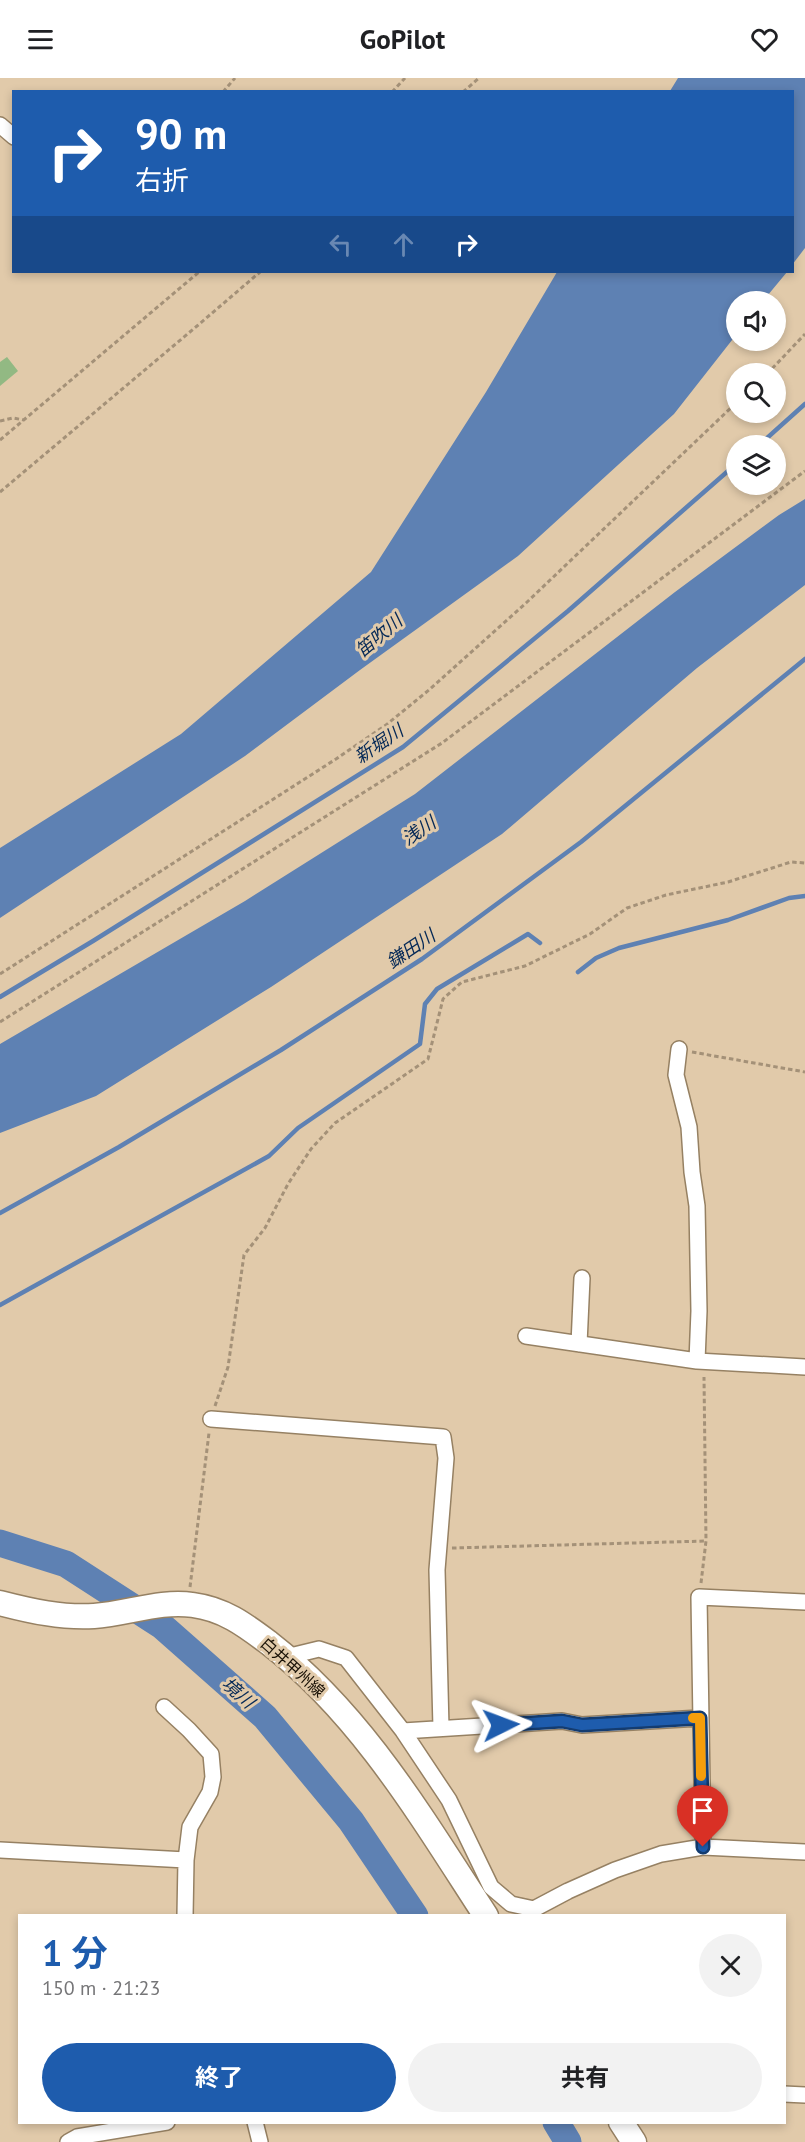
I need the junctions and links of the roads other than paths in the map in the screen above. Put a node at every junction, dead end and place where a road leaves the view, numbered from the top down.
1 (0, 125) edge
2 (12, 135) edge
3 (679, 1049) road end
4 (582, 1278) dead end
5 (526, 1336) dead end
6 (579, 1344) junction
7 (698, 1361) junction
8 (805, 1367) edge
9 (211, 1419) road end
10 (805, 1602) edge
11 (0, 1603) edge
12 (286, 1657) junction
13 (164, 1707) dead end
14 (700, 1718) junction
15 (441, 1728) junction
16 (404, 1731) junction
17 (703, 1847) junction
18 (0, 1850) edge
19 (805, 1852) edge
20 (186, 1860) junction
21 (185, 1914) edge
22 (485, 1914) edge
23 (786, 2094) edge
24 (805, 2095) edge
25 (155, 2124) edge
26 (256, 2124) edge
27 (622, 2124) edge
28 (68, 2142) edge
29 (260, 2142) edge
30 (634, 2142) edge

1 - 2 street
3 - 7 street
4 - 6 street
5 - 6 street
6 - 7 street
7 - 8 street
9 - 15 street
10 - 14 street
11 - 12 main road, 白井甲州線
12 - 16 street
12 - 22 main road, 白井甲州線
13 - 20 street
14 - 15 street
14 - 17 street
15 - 16 street
16 - 17 street
17 - 19 street
18 - 20 street
20 - 21 street
23 - 24 street
25 - 28 street
26 - 29 street
27 - 30 main road

